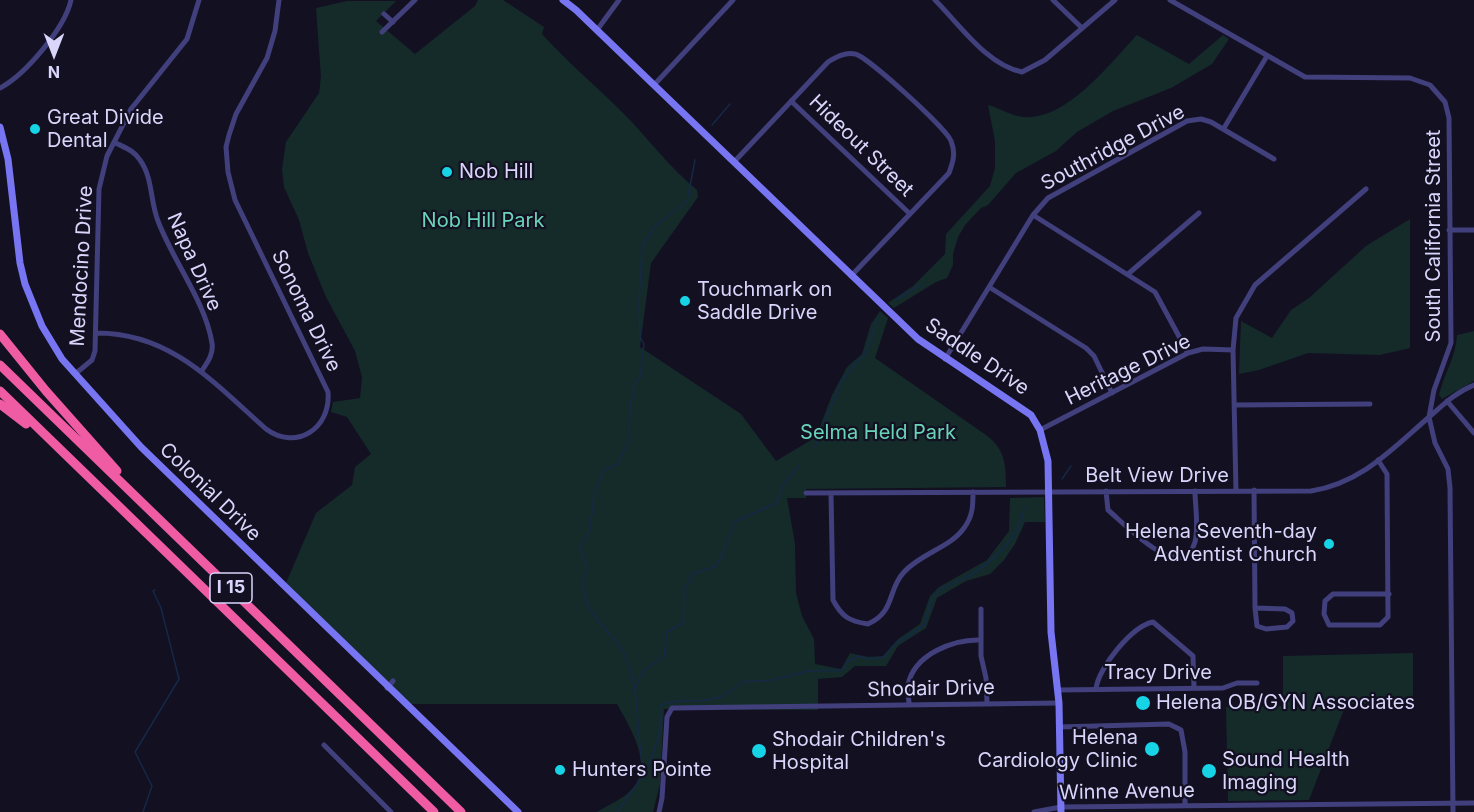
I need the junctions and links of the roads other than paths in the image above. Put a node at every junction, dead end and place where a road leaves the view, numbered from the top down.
1 (71, 0) edge
2 (199, 0) edge
3 (279, 0) edge
4 (415, 0) edge
5 (563, 0) edge
6 (619, 0) edge
7 (733, 0) edge
8 (935, 0) edge
9 (1053, 0) edge
10 (1115, 0) edge
11 (1170, 0) edge
12 (384, 14) dead end
13 (393, 22) junction
14 (1082, 28) junction
15 (597, 30) junction
16 (382, 32) dead end
17 (1267, 56) junction
18 (654, 85) junction
19 (0, 88) edge
20 (791, 101) junction
21 (0, 127) edge
22 (1224, 128) junction
23 (114, 142) junction
24 (1274, 159) dead end
25 (734, 162) junction
26 (1366, 189) dead end
27 (909, 213) junction
28 (1199, 213) dead end
29 (1034, 215) junction
30 (1449, 230) junction
31 (1474, 230) edge
32 (1128, 274) junction
33 (851, 276) junction
34 (989, 287) junction
35 (97, 333) junction
36 (0, 334) edge
37 (1233, 350) junction
38 (1188, 353) junction
39 (945, 359) junction
40 (0, 365) edge
41 (201, 372) junction
42 (75, 374) junction
43 (1474, 385) edge
44 (0, 391) edge
45 (1112, 393) junction
46 (1447, 401) junction
47 (0, 404) edge
48 (1370, 404) dead end
49 (1234, 405) junction
50 (1429, 417) junction
51 (1040, 430) junction
52 (1474, 433) edge
53 (1378, 460) junction
54 (99, 487) junction
55 (1254, 490) junction
56 (1106, 491) junction
57 (1195, 491) junction
58 (1236, 491) junction
59 (973, 492) junction
60 (1049, 492) junction
61 (806, 493) dead end
62 (831, 493) junction
63 (143, 503) junction
64 (1389, 594) junction
65 (1255, 608) junction
66 (981, 609) dead end
67 (981, 640) junction
68 (393, 681) dead end
69 (1257, 683) dead end
70 (387, 687) junction
71 (1194, 688) junction
72 (1096, 689) junction
73 (1058, 690) junction
74 (987, 703) junction
75 (1059, 703) junction
76 (909, 704) junction
77 (1059, 727) junction
78 (324, 745) dead end
79 (1452, 803) junction
80 (1474, 803) edge
81 (1185, 806) junction
82 (1061, 809) edge
83 (391, 812) edge
84 (434, 812) edge
85 (461, 812) edge
86 (518, 812) edge
87 (658, 812) edge
88 (1034, 812) edge
89 (1453, 812) edge

1 - 19 street
2 - 23 street, Mendocino Drive
3 - 41 street, Sonoma Drive
4 - 13 street
5 - 15 street, Saddle Drive
6 - 15 street
7 - 18 street
8 - 14 street
9 - 14 street
10 - 14 street
11 - 17 street, South California Street
12 - 13 street
13 - 16 street
15 - 18 street, Saddle Drive
17 - 22 street
17 - 30 street, South California Street
18 - 25 street, Saddle Drive
20 - 25 street
20 - 27 street, Hideout Street
20 - 27 street
21 - 42 street, Colonial Drive
22 - 24 street, Southridge Drive
22 - 29 street, Southridge Drive
23 - 35 street, Mendocino Drive
23 - 41 street, Napa Drive
25 - 33 street, Saddle Drive
26 - 37 street
27 - 33 street
28 - 32 street
29 - 32 street
29 - 34 street, Southridge Drive
30 - 31 street
30 - 50 street, South California Street
32 - 38 street
33 - 39 street, Saddle Drive
34 - 39 street, Southridge Drive
34 - 45 street
35 - 41 street, Sonoma Drive
35 - 42 street, Mendocino Drive
36 - 63 highway
37 - 38 street, Heritage Drive
37 - 49 street
38 - 45 street, Heritage Drive
39 - 51 street, Saddle Drive
40 - 63 highway, I 15
42 - 70 street, Colonial Drive
43 - 46 street, Belt View Drive
44 - 54 highway, I 15
45 - 51 street, Heritage Drive
46 - 50 street, Belt View Drive
46 - 52 street
47 - 54 highway
48 - 49 street
49 - 58 street
50 - 53 street, Belt View Drive
50 - 79 street, South California Street
51 - 60 street, Saddle Drive
53 - 55 street, Belt View Drive
53 - 64 street
54 - 84 highway, I 15
55 - 58 street, Belt View Drive
55 - 65 street
56 - 57 street, Belt View Drive
56 - 57 street
56 - 60 street, Belt View Drive
57 - 58 street, Belt View Drive
59 - 60 street, Belt View Drive
59 - 62 street, Belt View Drive
59 - 62 street
60 - 73 street, Saddle Drive
61 - 62 street, Belt View Drive
63 - 85 highway, I 15
64 - 64 street
65 - 65 street
66 - 67 street
67 - 74 street
67 - 76 street
68 - 70 street
69 - 71 street, Tracy Drive
70 - 86 street, Colonial Drive
71 - 72 street, Tracy Drive
71 - 72 street
72 - 73 street, Tracy Drive
73 - 75 street, Saddle Drive
74 - 75 street, Shodair Drive
74 - 76 street, Shodair Drive
75 - 77 street, Saddle Drive
76 - 87 street, Shodair Drive
77 - 81 street
77 - 82 street, Saddle Drive
78 - 83 street
79 - 80 street, Winne Avenue
79 - 81 street, Winne Avenue
79 - 89 street, South California Street
81 - 82 street, Winne Avenue
82 - 88 street, Winne Avenue

